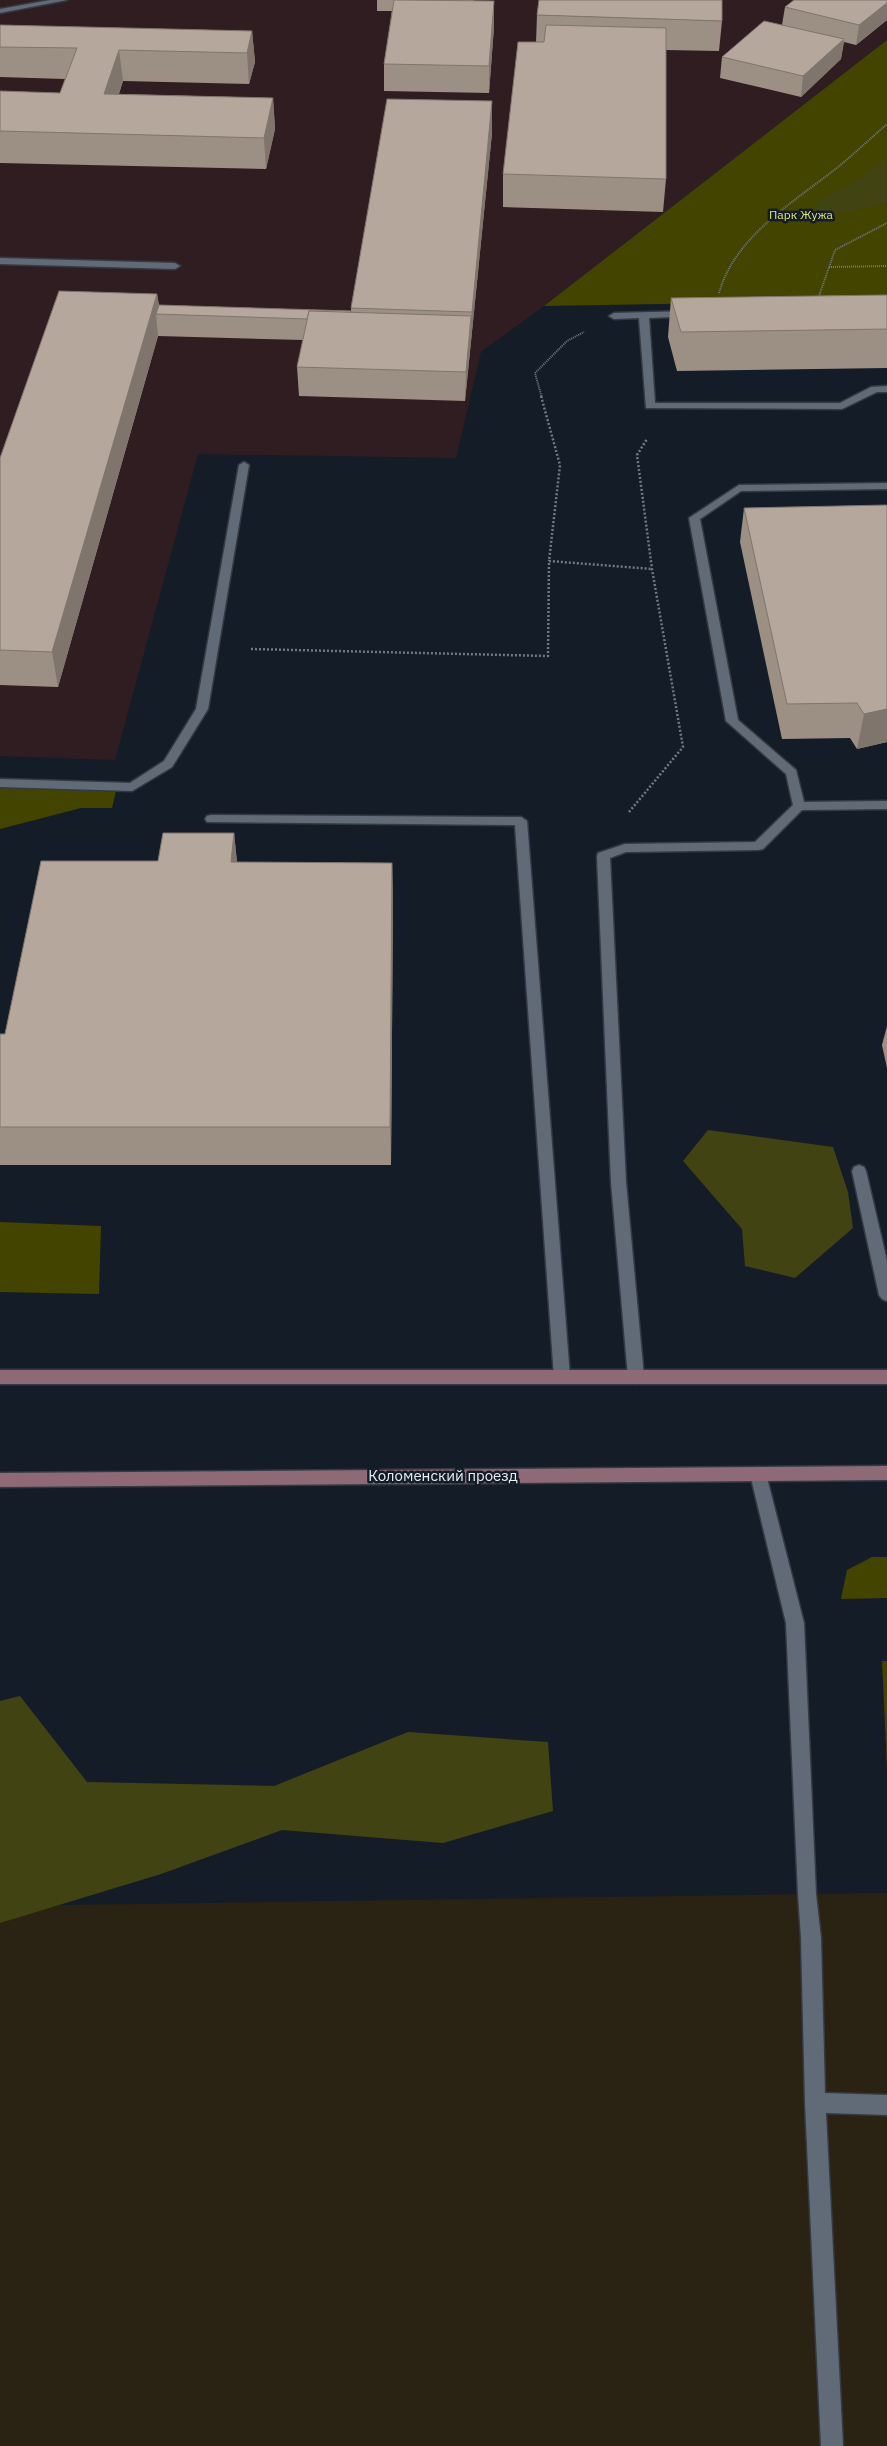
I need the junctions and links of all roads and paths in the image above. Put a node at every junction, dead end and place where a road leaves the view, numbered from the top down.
1 (63, 0) edge
2 (0, 11) edge
3 (887, 124) edge
4 (887, 223) edge
5 (0, 261) edge
6 (175, 266) dead end
7 (887, 266) edge
8 (829, 267) junction
9 (818, 301) edge
10 (718, 313) joint
11 (614, 316) joint
12 (644, 316) junction
13 (887, 389) edge
14 (244, 464) dead end
15 (887, 486) edge
16 (549, 561) junction
17 (652, 569) dead end
18 (213, 648) junction
19 (0, 783) edge
20 (887, 805) edge
21 (799, 806) junction
22 (211, 819) dead end
23 (859, 1171) dead end
24 (887, 1295) edge
25 (562, 1376) junction
26 (0, 1377) edge
27 (636, 1377) junction
28 (887, 1377) edge
29 (887, 1473) edge
30 (758, 1474) junction
31 (0, 1480) edge
32 (816, 2103) junction
33 (887, 2105) edge
34 (832, 2446) edge

1 - 2 lane
3 - 10 path
4 - 8 path
5 - 6 lane
7 - 8 path
8 - 9 path
10 - 12 lane
11 - 12 lane
11 - 16 path
12 - 13 lane
14 - 18 lane
15 - 21 lane
16 - 17 path
16 - 18 path
18 - 19 lane
20 - 21 lane
21 - 27 lane
22 - 25 lane
23 - 24 lane
25 - 26 main road
25 - 27 main road
27 - 28 main road
29 - 30 main road, Коломенский проезд
30 - 31 main road, Коломенский проезд
30 - 32 lane
32 - 33 lane
32 - 34 lane

